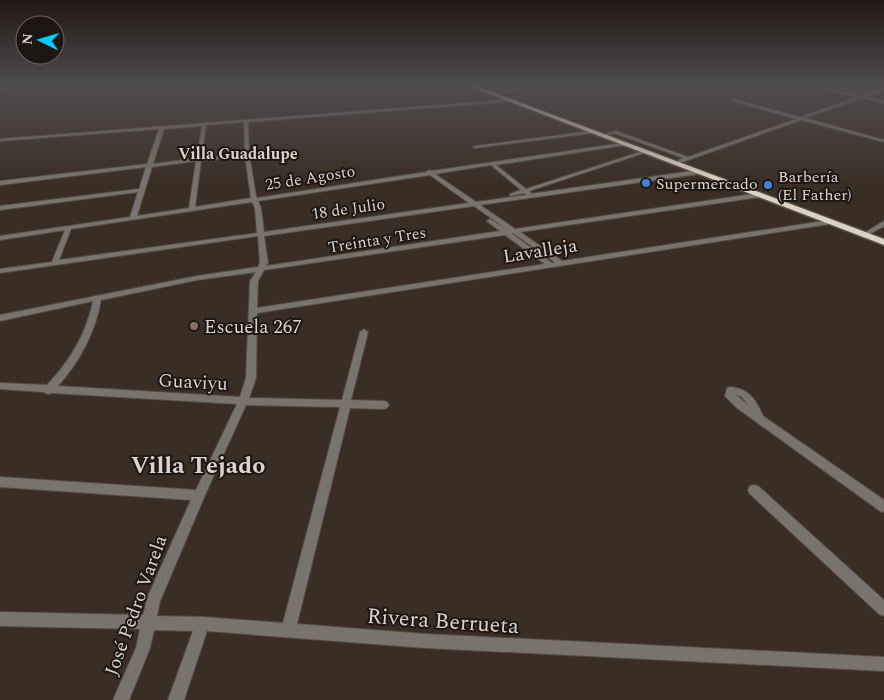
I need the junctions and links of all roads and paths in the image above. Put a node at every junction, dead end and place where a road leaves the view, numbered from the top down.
1 (288, 118) edge
2 (556, 118) edge
3 (561, 118) edge
4 (798, 118) edge
5 (807, 118) edge
6 (803, 119) junction
7 (246, 121) junction
8 (204, 124) junction
9 (162, 128) junction
10 (592, 132) junction
11 (0, 140) edge
12 (884, 141) edge
13 (623, 144) junction
14 (475, 146) dead end
15 (645, 152) junction
16 (247, 154) junction
17 (198, 159) junction
18 (683, 160) junction
19 (491, 163) junction
20 (150, 164) junction
21 (699, 172) junction
22 (426, 173) junction
23 (0, 182) edge
24 (142, 190) junction
25 (525, 190) junction
26 (760, 195) junction
27 (533, 196) junction
28 (255, 200) junction
29 (471, 203) junction
30 (0, 208) edge
31 (192, 208) junction
32 (133, 218) junction
33 (830, 222) junction
34 (884, 223) edge
35 (69, 227) junction
36 (516, 232) junction
37 (507, 233) junction
38 (867, 233) junction
39 (262, 235) junction
40 (884, 237) edge
41 (0, 238) edge
42 (884, 242) edge
43 (54, 263) junction
44 (560, 263) junction
45 (551, 265) junction
46 (0, 271) edge
47 (259, 271) junction
48 (98, 297) junction
49 (254, 311) junction
50 (0, 318) edge
51 (364, 332) dead end
52 (0, 386) edge
53 (48, 391) junction
54 (243, 401) junction
55 (345, 405) junction
56 (384, 405) dead end
57 (759, 418) dead end
58 (0, 482) edge
59 (754, 490) dead end
60 (199, 494) junction
61 (884, 507) edge
62 (884, 609) edge
63 (0, 619) edge
64 (147, 623) junction
65 (203, 624) junction
66 (288, 630) junction
67 (884, 664) edge
68 (121, 700) edge
69 (176, 700) edge

1 - 7 street
2 - 10 highway
3 - 18 highway
4 - 6 street
5 - 6 street
6 - 12 street
6 - 18 street
7 - 8 street
7 - 16 street, José Pedro Varela
8 - 9 street
8 - 17 street
9 - 11 street
9 - 20 street
10 - 13 highway
10 - 14 street
13 - 15 highway
13 - 19 street, 25 de Agosto
15 - 21 highway
15 - 25 street
16 - 17 street
16 - 28 street, José Pedro Varela
17 - 20 street
17 - 31 street
18 - 38 highway
19 - 22 street, 25 de Agosto
19 - 25 street
20 - 23 street
20 - 24 street
21 - 26 highway
21 - 27 street, 18 de Julio
22 - 28 street, 25 de Agosto
22 - 29 street
24 - 30 street
24 - 32 street
25 - 27 street
25 - 29 street
26 - 33 highway
26 - 36 street, Treinta y Tres
27 - 29 street, 18 de Julio
28 - 31 street, 25 de Agosto
28 - 39 street, José Pedro Varela
29 - 36 street
29 - 37 street
29 - 39 street, 18 de Julio
31 - 32 street, 25 de Agosto
32 - 35 street, 25 de Agosto
33 - 38 highway
33 - 44 street, Lavalleja
34 - 38 street
35 - 41 street, 25 de Agosto
35 - 43 street
36 - 37 street, Treinta y Tres
36 - 44 street
37 - 45 street
37 - 47 street, Treinta y Tres
38 - 40 highway
38 - 42 highway
39 - 43 street, 18 de Julio
39 - 47 street, José Pedro Varela
43 - 46 street, 18 de Julio
44 - 45 street, Lavalleja
45 - 49 street, Lavalleja
47 - 48 street, Treinta y Tres
47 - 49 street, José Pedro Varela
48 - 50 street, Treinta y Tres
48 - 53 street
49 - 54 street, José Pedro Varela
51 - 55 street
52 - 53 street, Guaviyu
53 - 54 street, Guaviyu
54 - 55 street, Guaviyu
54 - 60 street, José Pedro Varela
55 - 56 street, Guaviyu
55 - 66 street
57 - 61 street
58 - 60 street
59 - 62 street
60 - 64 street, José Pedro Varela
63 - 64 street, Rivera Berrueta
64 - 65 street, Rivera Berrueta
64 - 68 street, José Pedro Varela
65 - 66 street, Rivera Berrueta
65 - 69 street
66 - 67 street, Rivera Berrueta

